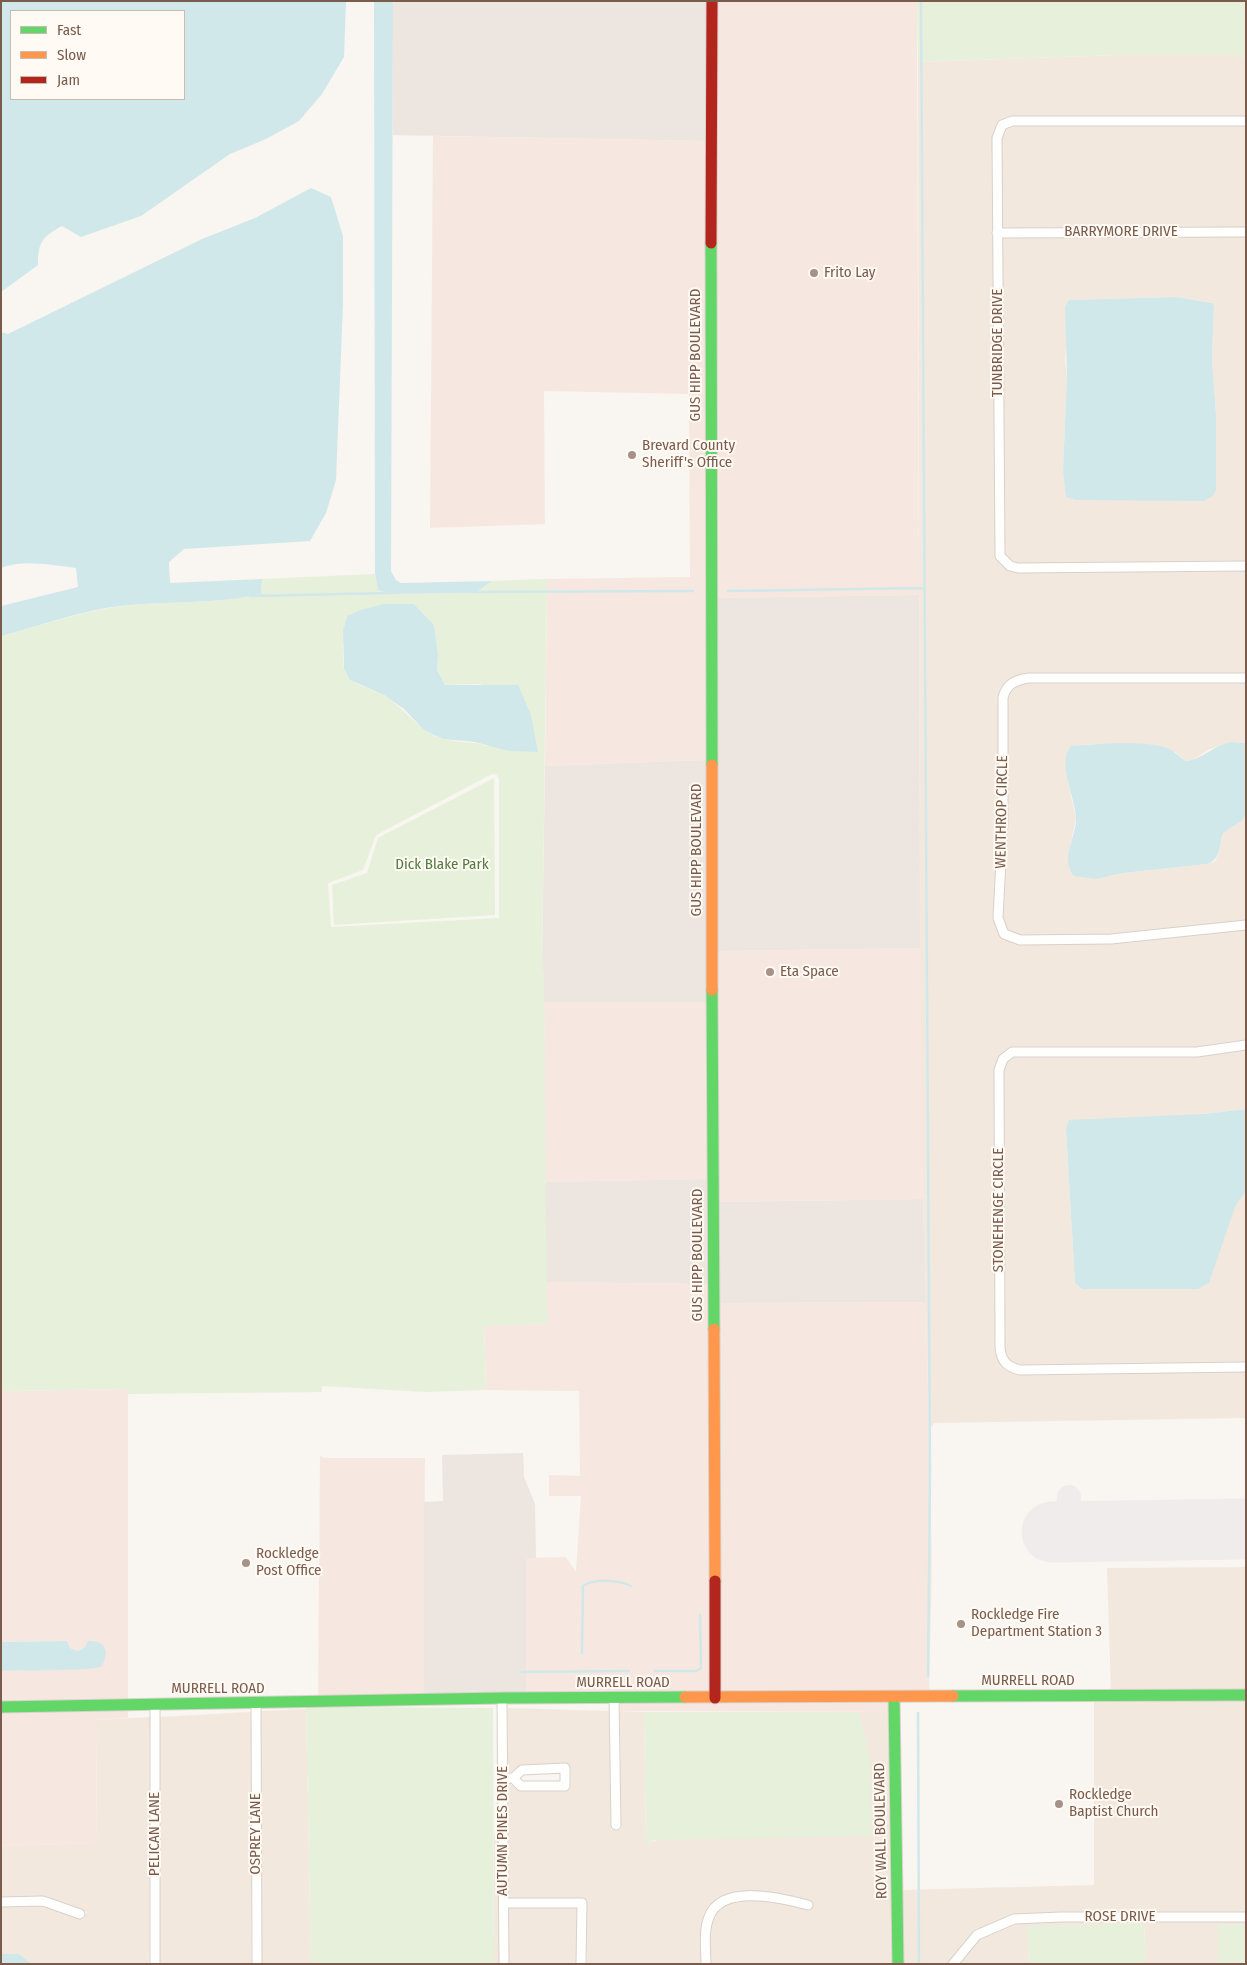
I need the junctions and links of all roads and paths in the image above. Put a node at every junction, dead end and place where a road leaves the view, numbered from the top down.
1 (712, 1) edge
2 (1246, 121) edge
3 (1246, 232) edge
4 (997, 233) junction
5 (1246, 566) edge
6 (1246, 678) edge
7 (1246, 925) edge
8 (1246, 1046) edge
9 (1246, 1367) edge
10 (1246, 1694) edge
11 (614, 1697) junction
12 (894, 1697) junction
13 (502, 1698) junction
14 (715, 1698) junction
15 (155, 1704) junction
16 (256, 1704) junction
17 (1, 1707) edge
18 (503, 1778) junction
19 (513, 1778) junction
20 (616, 1825) dead end
21 (1, 1902) edge
22 (504, 1903) junction
23 (808, 1905) dead end
24 (80, 1914) dead end
25 (1246, 1917) edge
26 (155, 1964) edge
27 (257, 1964) edge
28 (504, 1964) edge
29 (581, 1964) edge
30 (706, 1964) edge
31 (898, 1964) edge
32 (953, 1964) edge

1 - 14 street, GUS HIPP BOULEVARD
2 - 4 street, TUNBRIDGE DRIVE
3 - 4 street, BARRYMORE DRIVE
4 - 5 street, TUNBRIDGE DRIVE
6 - 7 street, WENTHROP CIRCLE
8 - 9 street, STONEHENGE CIRCLE
10 - 12 street, MURRELL ROAD
11 - 13 street, MURRELL ROAD
11 - 14 street, MURRELL ROAD
11 - 20 street
12 - 14 street, MURRELL ROAD
12 - 31 street, ROY WALL BOULEVARD
13 - 16 street, MURRELL ROAD
13 - 18 street, AUTUMN PINES DRIVE
15 - 16 street, MURRELL ROAD
15 - 17 street, MURRELL ROAD
15 - 26 street, PELICAN LANE
16 - 27 street, OSPREY LANE
18 - 19 street
18 - 22 street, AUTUMN PINES DRIVE
19 - 19 street
21 - 24 street
22 - 28 street, AUTUMN PINES DRIVE
22 - 29 street
23 - 30 street
25 - 32 street, ROSE DRIVE

